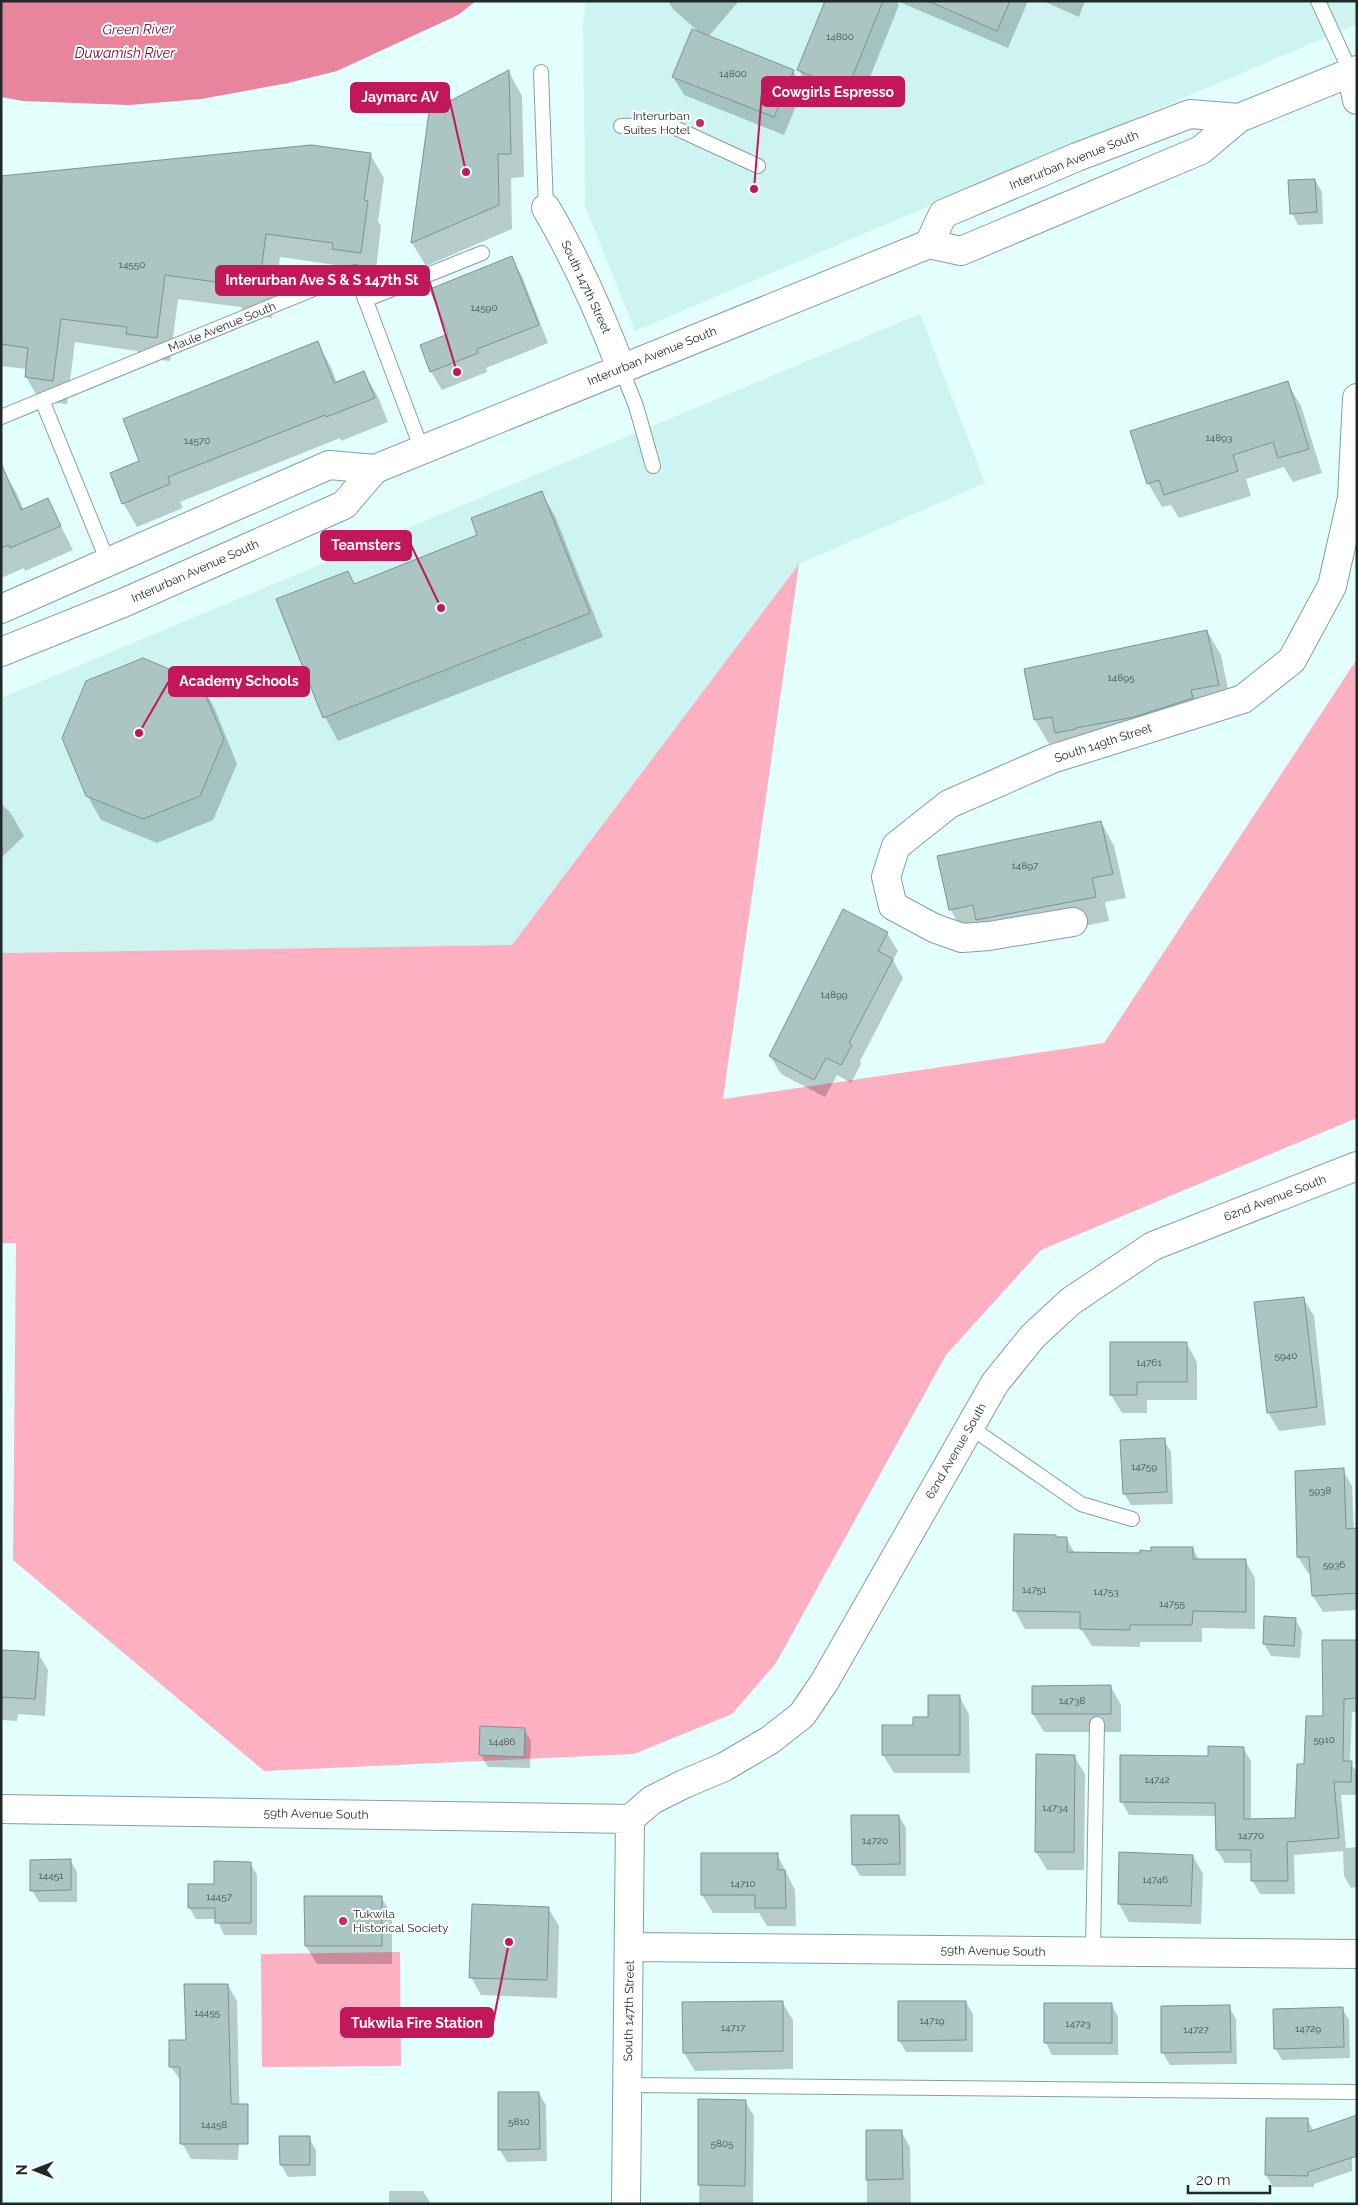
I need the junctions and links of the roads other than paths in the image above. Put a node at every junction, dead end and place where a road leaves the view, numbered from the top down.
1 (1318, 1) edge
2 (1354, 71) edge
3 (541, 72) dead end
4 (1357, 100) edge
5 (1239, 118) junction
6 (621, 126) dead end
7 (758, 166) dead end
8 (546, 208) joint
9 (930, 244) junction
10 (482, 253) dead end
11 (365, 300) junction
12 (621, 368) junction
13 (1357, 398) edge
14 (42, 400) junction
15 (1, 417) edge
16 (422, 450) junction
17 (653, 466) dead end
18 (375, 469) junction
19 (108, 562) junction
20 (1, 609) edge
21 (1, 652) edge
22 (1073, 922) dead end
23 (1357, 1166) edge
24 (970, 1427) junction
25 (1132, 1519) dead end
26 (1097, 1724) dead end
27 (1, 1809) edge
28 (630, 1819) junction
29 (630, 1947) junction
30 (1093, 1952) junction
31 (1357, 1954) edge
32 (628, 2085) junction
33 (1357, 2092) edge
34 (626, 2204) edge

1 - 2 lane
2 - 4 street
2 - 5 street, Interurban Avenue South
3 - 8 lane
5 - 9 street, Interurban Avenue South
5 - 9 street, Interurban Avenue South
6 - 7 lane
8 - 12 street, South 147th Street
9 - 12 street, Interurban Avenue South
10 - 11 lane
11 - 14 lane, Maule Avenue South
11 - 16 lane
12 - 16 street, Interurban Avenue South
12 - 17 lane
13 - 22 street, South 149th Street
14 - 15 lane, Maule Avenue South
14 - 19 lane
16 - 18 street, Interurban Avenue South
18 - 19 street, Interurban Avenue South
18 - 21 street, Interurban Avenue South
19 - 20 street, Interurban Avenue South
23 - 24 street, 62nd Avenue South
24 - 25 lane
24 - 28 street, 62nd Avenue South
26 - 30 lane
27 - 28 street, 59th Avenue South
28 - 29 street, South 147th Street
29 - 30 street, 59th Avenue South
29 - 32 street, South 147th Street
30 - 31 street, 59th Avenue South
32 - 33 lane
32 - 34 street, South 147th Street

